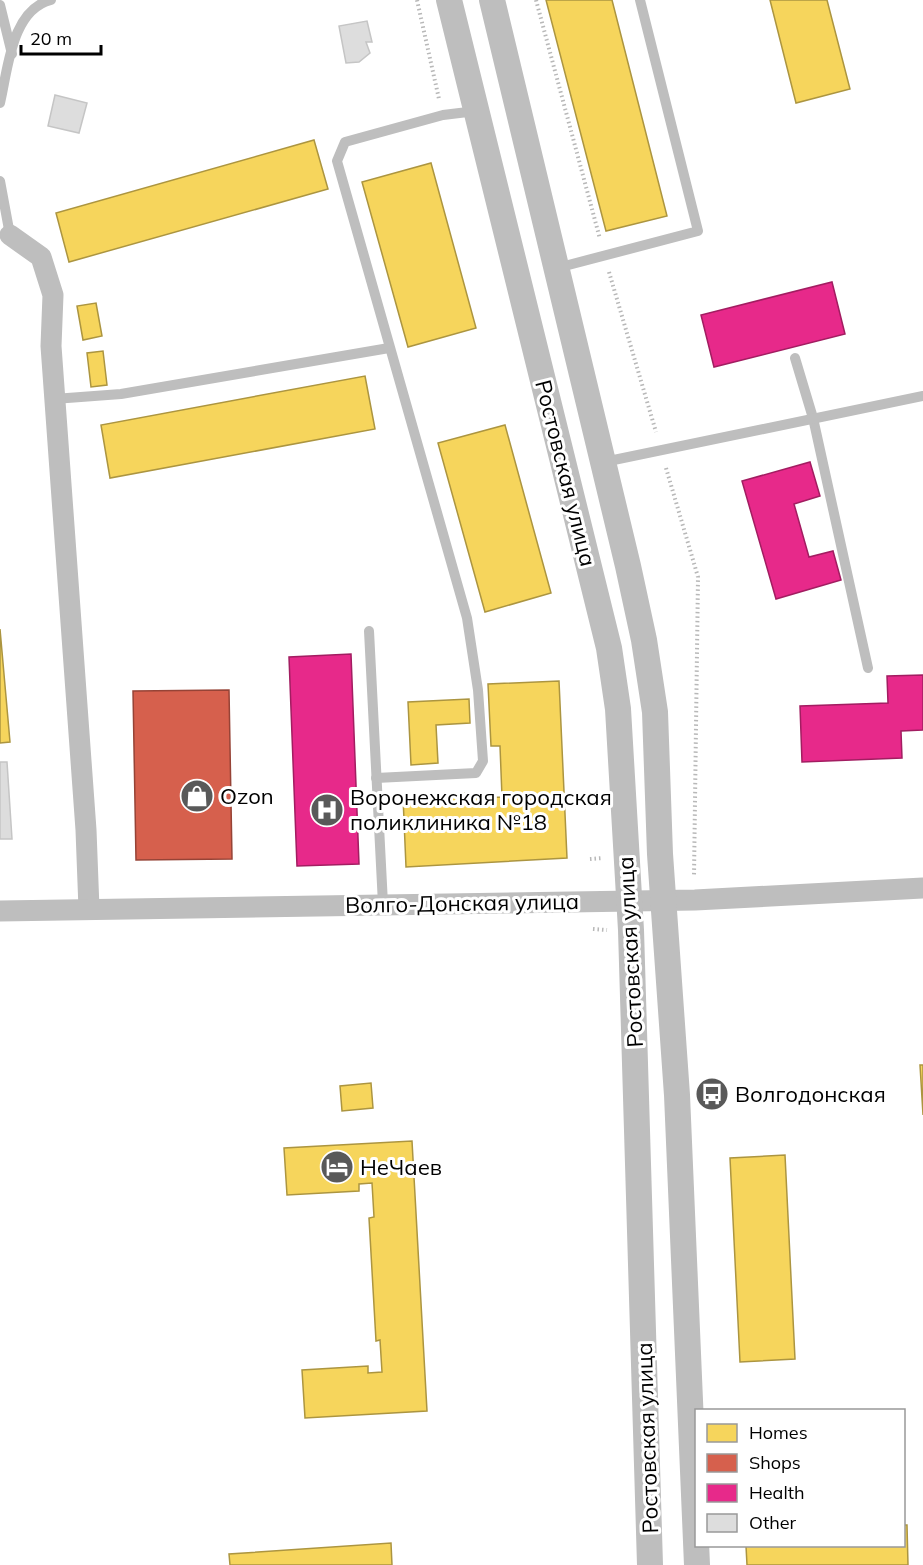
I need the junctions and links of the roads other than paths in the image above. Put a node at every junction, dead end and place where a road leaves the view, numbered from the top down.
1 (51, 0) edge
2 (449, 0) edge
3 (492, 0) edge
4 (640, 0) edge
5 (0, 5) edge
6 (12, 54) junction
7 (0, 104) edge
8 (476, 111) junction
9 (0, 181) edge
10 (5, 236) edge
11 (557, 268) junction
12 (389, 348) junction
13 (795, 358) dead end
14 (923, 396) edge
15 (54, 399) junction
16 (813, 418) junction
17 (604, 462) junction
18 (369, 631) dead end
19 (868, 668) dead end
20 (376, 778) junction
21 (923, 888) edge
22 (629, 900) junction
23 (664, 900) junction
24 (383, 904) junction
25 (89, 909) junction
26 (0, 911) edge
27 (695, 1518) edge
28 (696, 1547) edge
29 (650, 1565) edge
30 (697, 1565) edge

1 - 6 lane
2 - 8 street, Ростовская улица
3 - 11 street, Ростовская улица
4 - 11 lane
5 - 6 lane
6 - 7 lane
8 - 12 lane
8 - 22 street, Ростовская улица
9 - 10 lane
10 - 15 street
11 - 17 street, Ростовская улица
12 - 15 lane
12 - 20 lane
13 - 16 lane
14 - 16 lane
15 - 25 street
16 - 17 lane
16 - 19 lane
17 - 23 street, Ростовская улица
18 - 20 lane
20 - 24 lane
21 - 23 street, Волго-Донская улица
22 - 23 street, Волго-Донская улица
22 - 24 street, Волго-Донская улица
22 - 29 street, Ростовская улица
23 - 27 street, Ростовская улица
24 - 25 street, Волго-Донская улица
25 - 26 street, Волго-Донская улица
28 - 30 street, Ростовская улица

